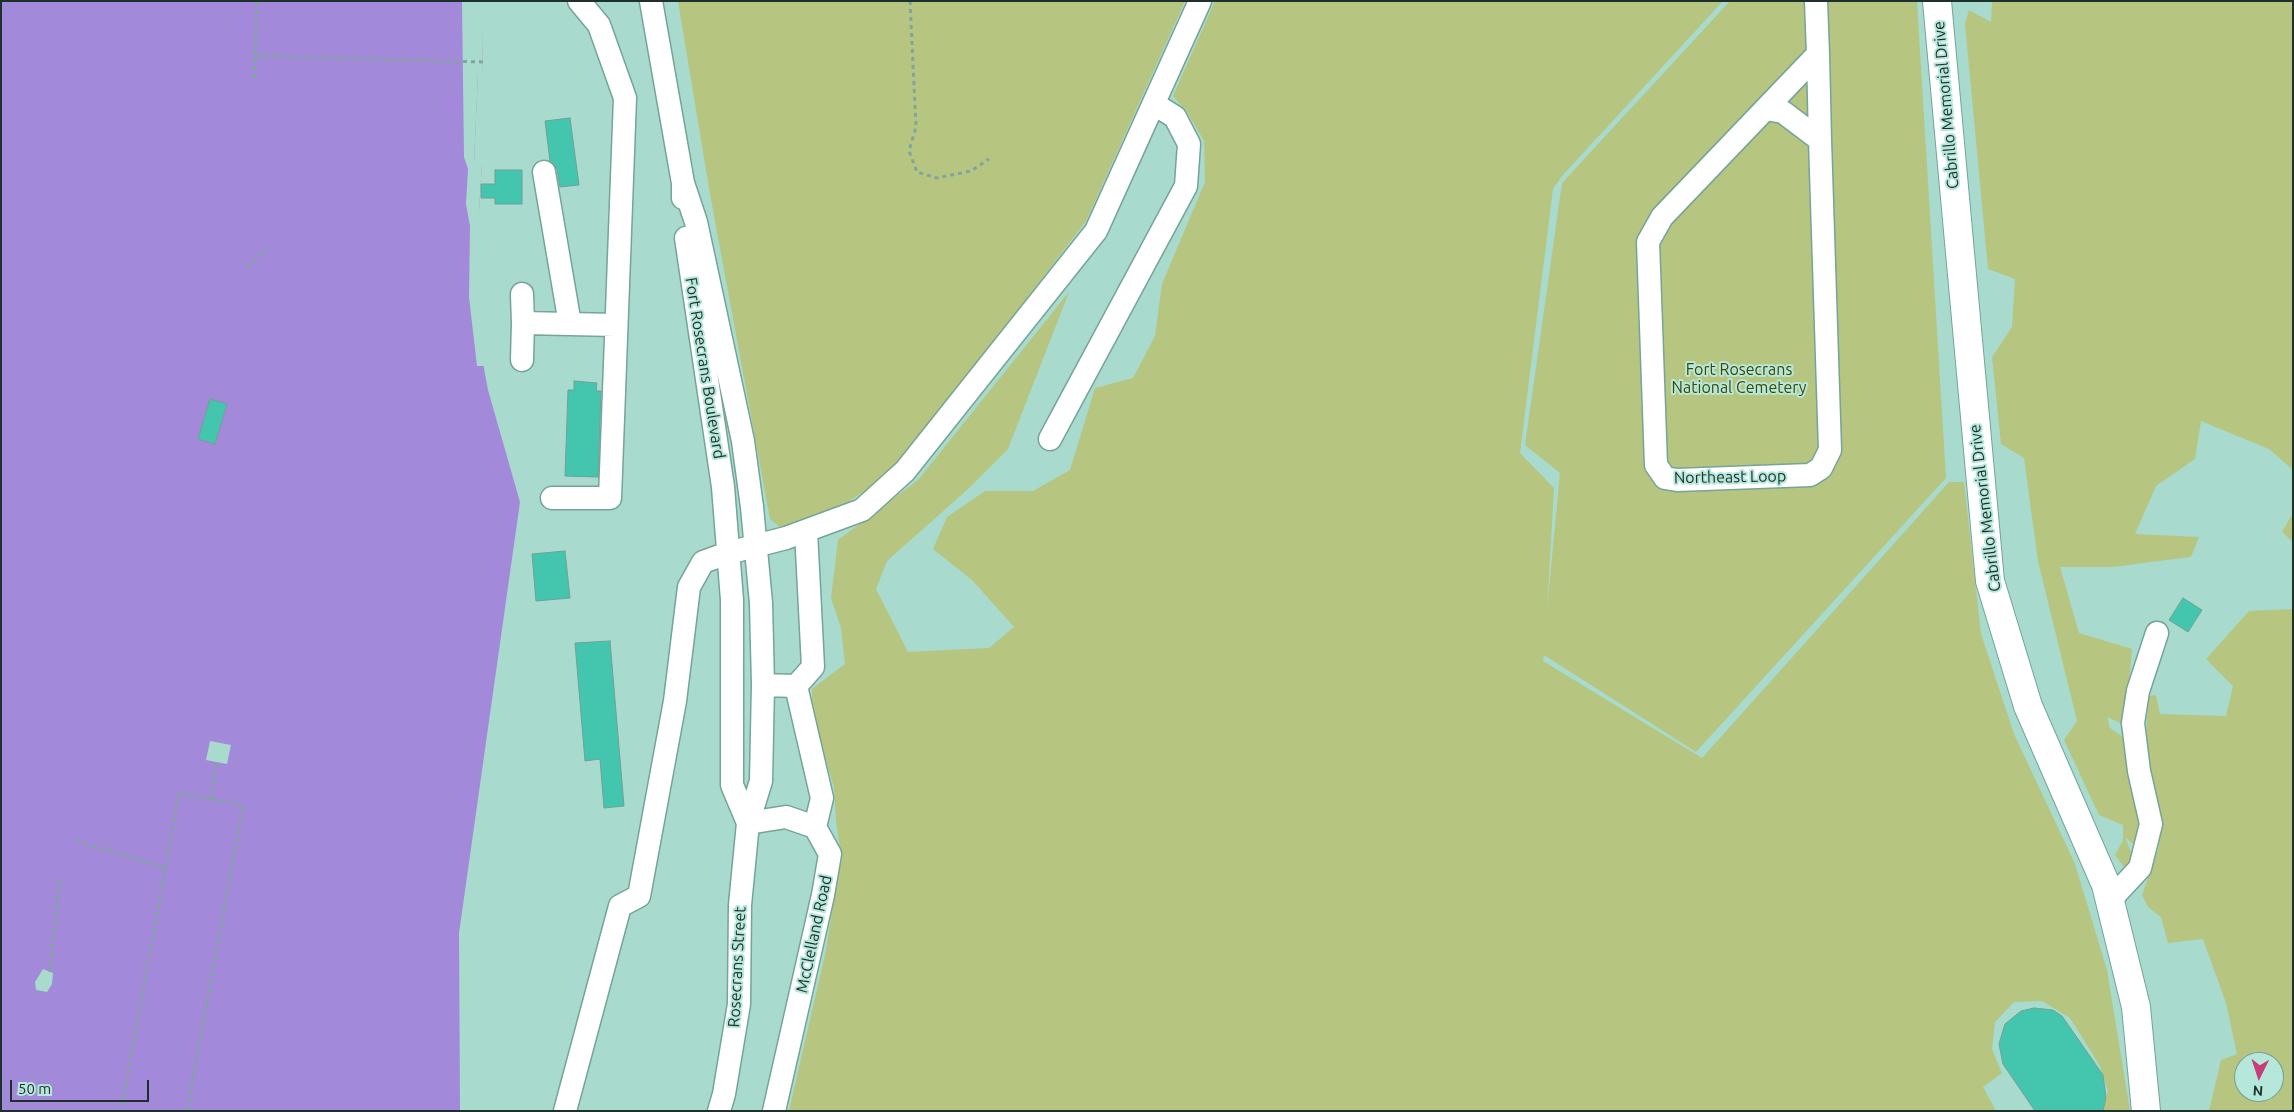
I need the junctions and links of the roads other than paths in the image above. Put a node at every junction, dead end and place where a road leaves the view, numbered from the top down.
1 (579, 1) edge
2 (651, 1) edge
3 (1200, 1) edge
4 (1816, 1) edge
5 (1937, 1) edge
6 (1818, 54) junction
7 (1154, 104) junction
8 (1763, 112) junction
9 (1820, 140) junction
10 (544, 172) dead end
11 (683, 183) junction
12 (522, 294) dead end
13 (523, 323) junction
14 (570, 324) junction
15 (616, 325) junction
16 (522, 360) dead end
17 (1050, 439) dead end
18 (552, 498) dead end
19 (806, 531) junction
20 (756, 547) junction
21 (728, 553) junction
22 (2157, 633) dead end
23 (763, 685) junction
24 (796, 686) junction
25 (748, 823) junction
26 (815, 827) junction
27 (2110, 900) junction
28 (565, 1111) edge
29 (719, 1111) edge
30 (774, 1111) edge
31 (2146, 1111) edge

1 - 15 street
2 - 11 street, Fort Rosecrans Boulevard
3 - 7 street
4 - 6 street
5 - 27 main road, Cabrillo Memorial Drive
6 - 8 street, Northeast Loop
6 - 9 street, Northeast Loop
7 - 17 street
7 - 19 street
8 - 9 street
8 - 9 street, Northeast Loop
10 - 14 street
11 - 20 street, Fort Rosecrans Boulevard
11 - 21 street, Fort Rosecrans Boulevard
12 - 13 street
13 - 14 street
13 - 16 street
14 - 15 street
15 - 18 street
19 - 20 street
19 - 24 street
20 - 21 street
20 - 23 street, Rosecrans Street
21 - 25 street, Rosecrans Street
21 - 28 street
22 - 27 street
23 - 24 street
23 - 25 street, Rosecrans Street
24 - 26 street
25 - 26 street
25 - 29 street, Rosecrans Street
26 - 30 street, McClelland Road
27 - 31 main road, Cabrillo Memorial Drive

